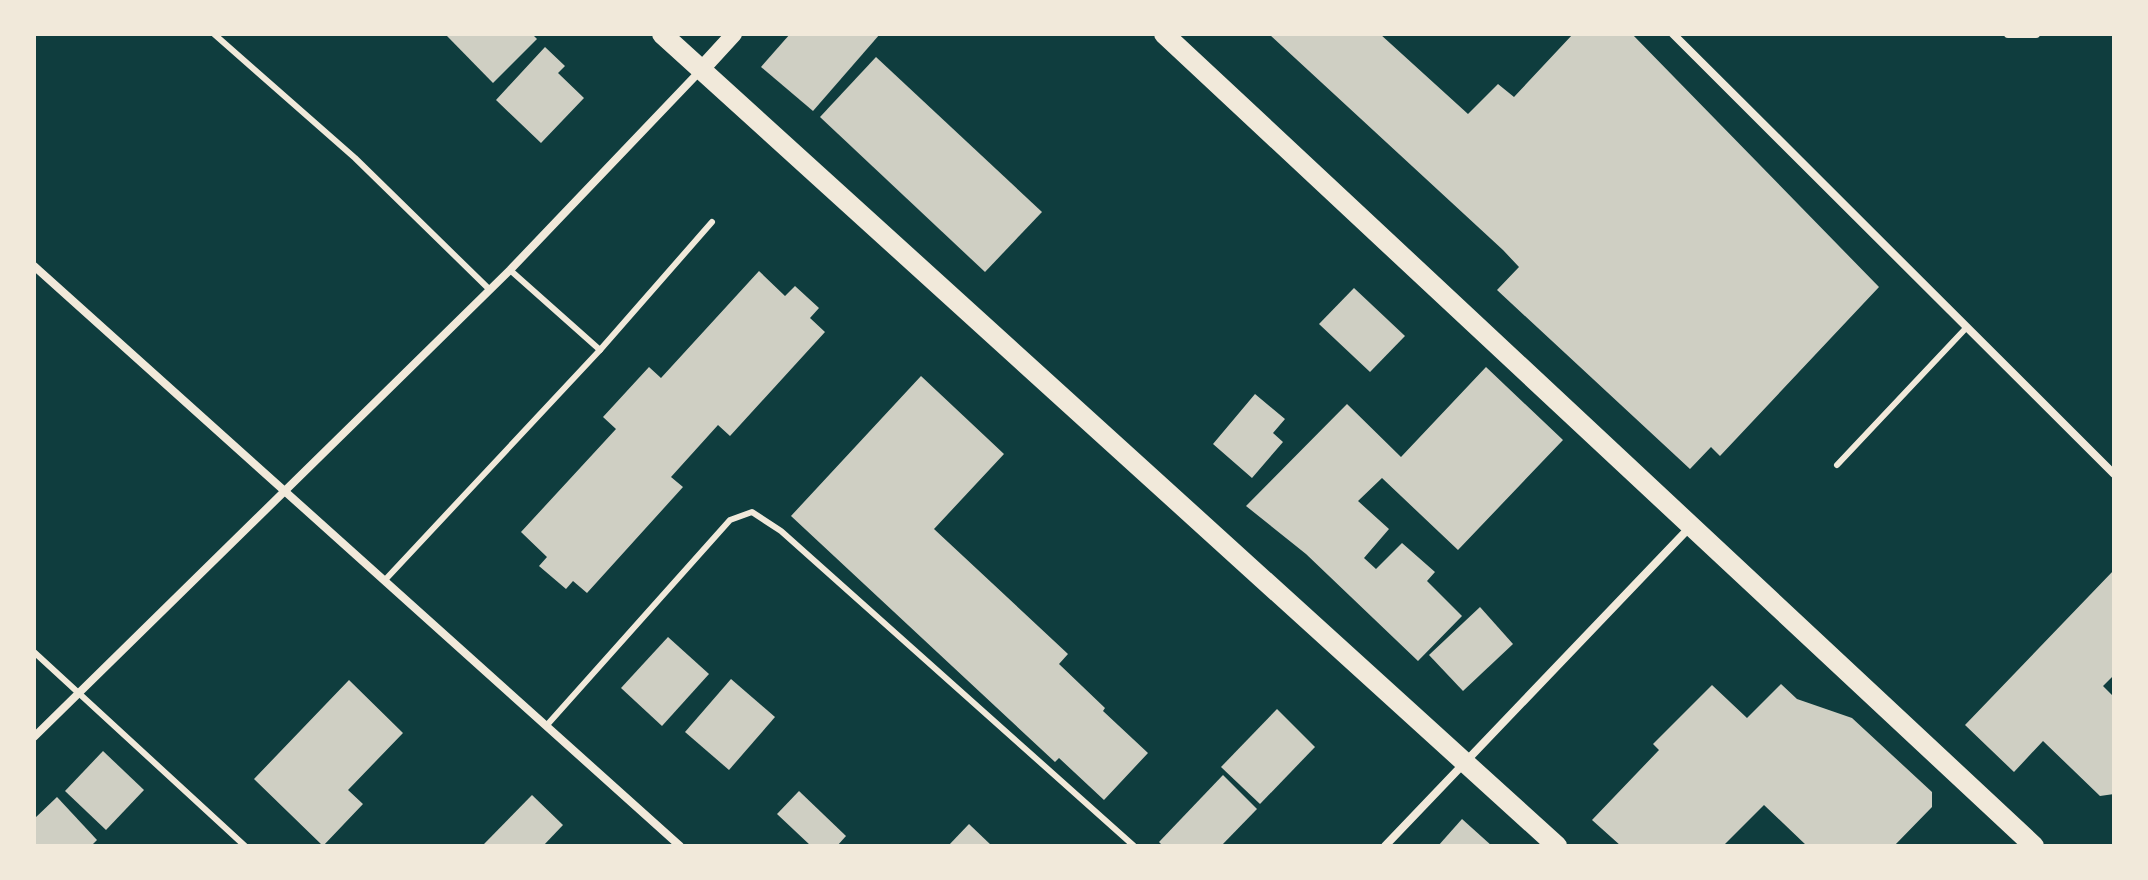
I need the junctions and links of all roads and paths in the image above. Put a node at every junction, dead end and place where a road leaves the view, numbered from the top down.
1 (214, 34) edge
2 (662, 34) edge
3 (734, 34) edge
4 (1164, 34) edge
5 (1673, 34) edge
6 (2008, 34) edge
7 (2036, 34) edge
8 (701, 70) junction
9 (712, 222) dead end
10 (34, 266) edge
11 (510, 270) junction
12 (490, 290) junction
13 (1967, 327) junction
14 (600, 350) junction
15 (1837, 465) dead end
16 (2114, 474) edge
17 (283, 491) junction
18 (1692, 525) junction
19 (385, 580) junction
20 (34, 652) edge
21 (78, 692) junction
22 (547, 725) junction
23 (34, 737) edge
24 (1464, 762) junction
25 (245, 846) edge
26 (680, 846) edge
27 (1134, 846) edge
28 (1385, 846) edge
29 (1557, 846) edge
30 (2034, 846) edge

1 - 12 lane
2 - 8 main road
3 - 8 main road
4 - 18 main road
5 - 13 street
6 - 7 street
8 - 11 street
8 - 24 main road
9 - 14 lane
10 - 17 street
11 - 12 street
11 - 14 lane
12 - 17 street
13 - 15 lane
13 - 16 street
14 - 19 lane
17 - 19 street
17 - 21 street
18 - 24 street
18 - 30 main road
19 - 22 street
20 - 21 lane
21 - 23 street
21 - 25 lane
22 - 26 street
22 - 27 lane
24 - 28 street
24 - 29 main road

